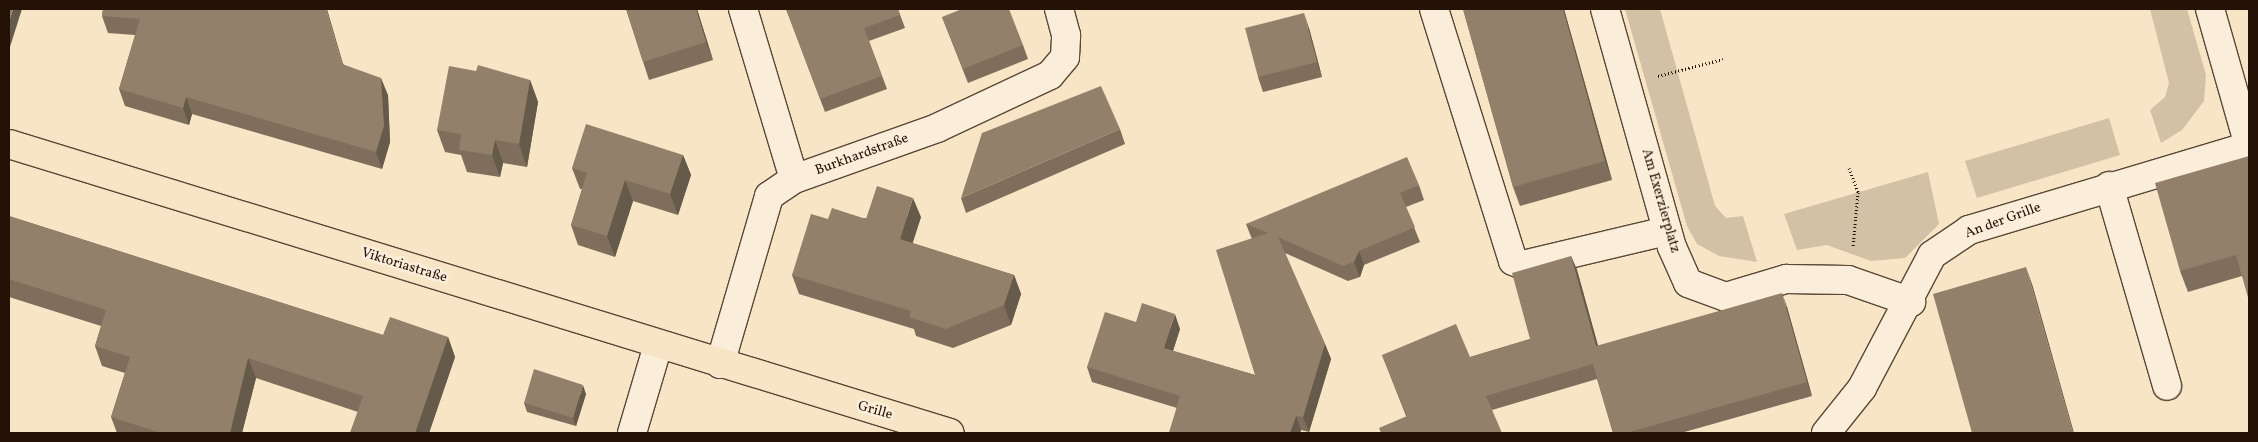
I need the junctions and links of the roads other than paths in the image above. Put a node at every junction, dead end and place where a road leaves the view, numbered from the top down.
1 (743, 9) edge
2 (1059, 9) edge
3 (1434, 9) edge
4 (1605, 9) edge
5 (2210, 9) edge
6 (9, 144) edge
7 (2249, 146) edge
8 (794, 179) junction
9 (2109, 186) junction
10 (1667, 230) junction
11 (1911, 302) junction
12 (658, 345) junction
13 (720, 364) junction
14 (2166, 386) dead end
15 (799, 389) joint
16 (632, 433) edge
17 (950, 433) edge
18 (1826, 433) edge

1 - 8 street
2 - 8 street, Burkhardstraße
3 - 10 street
4 - 10 street, Am Exerzierplatz
5 - 7 street
6 - 12 main road, Viktoriastraße
7 - 9 street, An der Grille
8 - 13 street, Burkhardstraße
9 - 11 street, An der Grille
9 - 14 street
10 - 11 street, Am Exerzierplatz
11 - 18 street, An der Grille
12 - 13 main road, Viktoriastraße
12 - 16 street
13 - 15 main road, Viktoriastraße
15 - 17 main road, Grille

